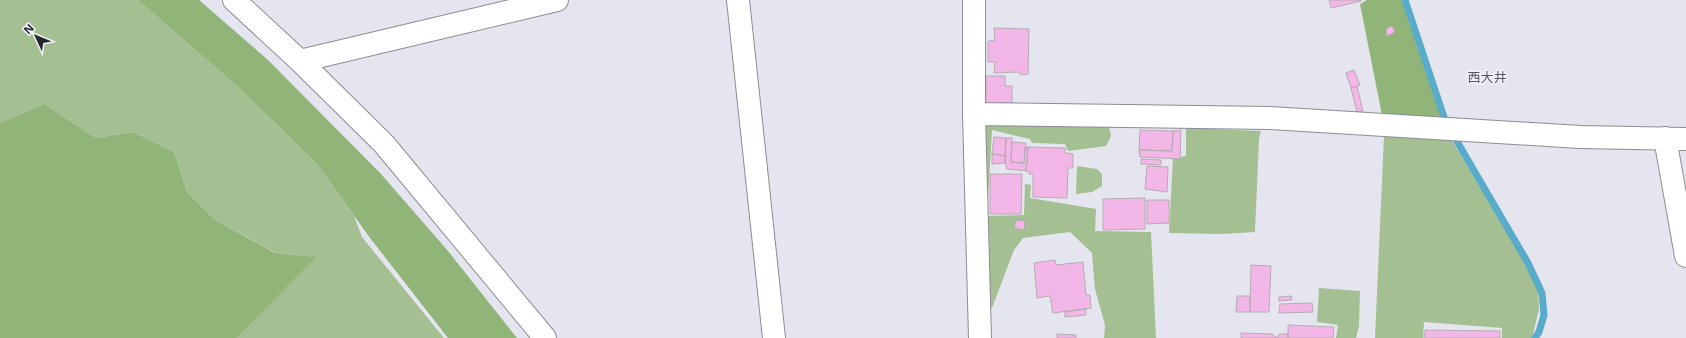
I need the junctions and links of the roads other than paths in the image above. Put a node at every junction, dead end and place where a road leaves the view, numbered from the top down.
1 (234, 0) edge
2 (557, 0) edge
3 (738, 0) edge
4 (974, 0) edge
5 (300, 61) junction
6 (974, 114) junction
7 (1676, 138) edge
8 (1686, 256) edge
9 (545, 338) edge
10 (774, 338) edge
11 (980, 338) edge

1 - 5 street
2 - 5 street
3 - 10 street
4 - 6 street
5 - 9 street
6 - 7 street
6 - 11 street
7 - 8 street

